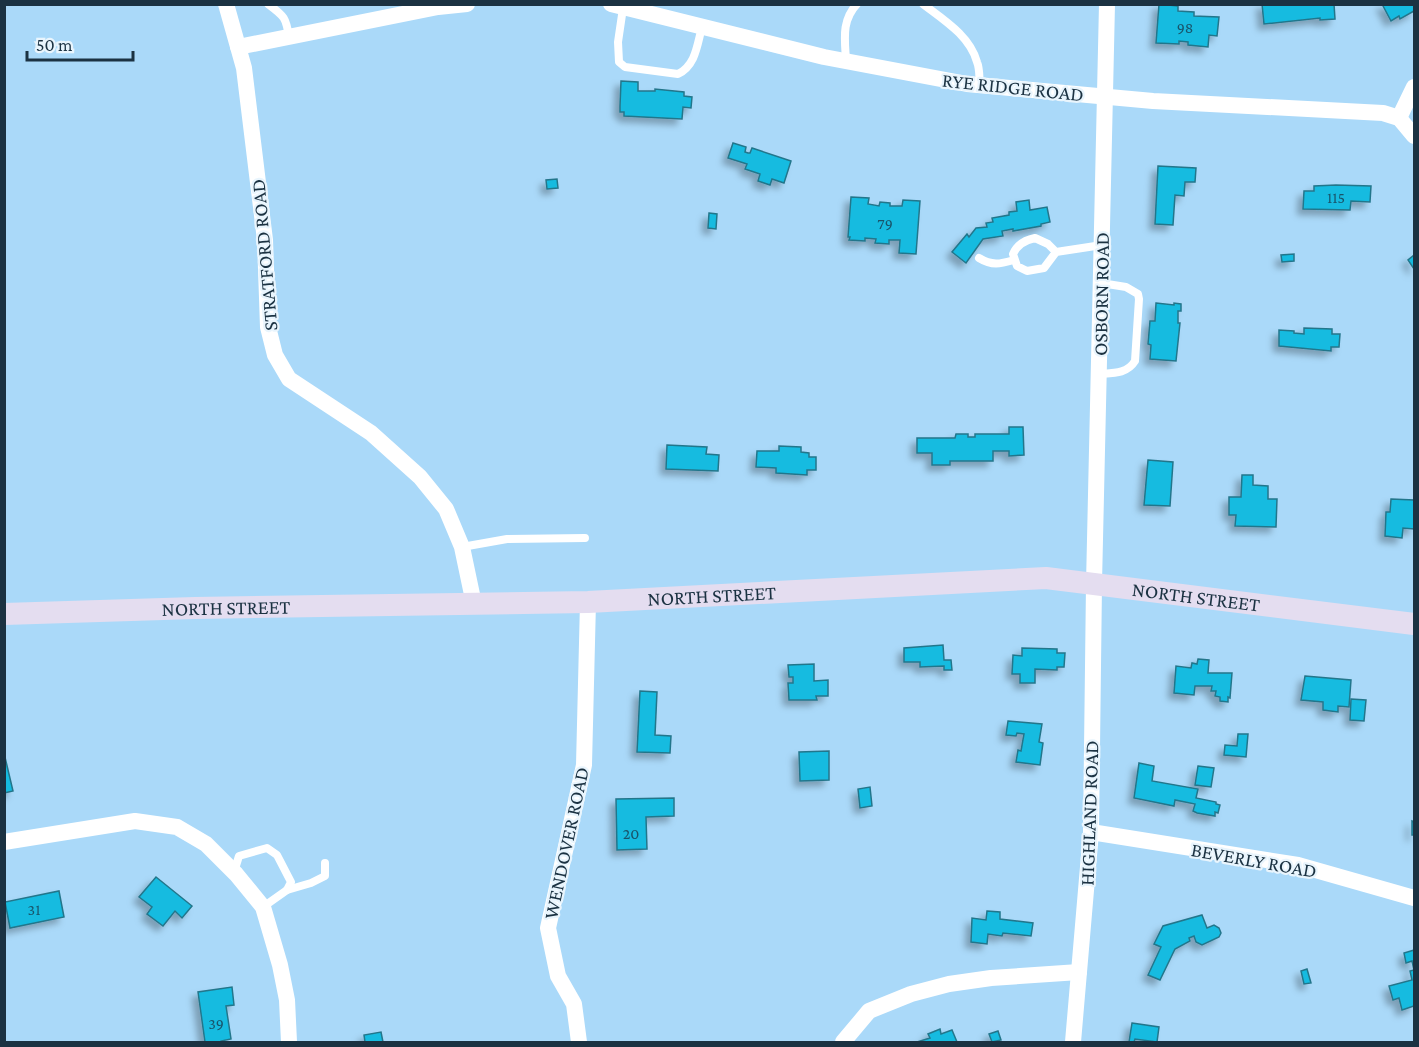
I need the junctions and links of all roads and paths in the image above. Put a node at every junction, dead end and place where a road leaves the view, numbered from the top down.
1 (226, 4) edge
2 (268, 4) edge
3 (467, 4) edge
4 (857, 4) edge
5 (923, 4) edge
6 (1107, 4) edge
7 (617, 6) edge
8 (934, 9) edge
9 (702, 27) junction
10 (290, 37) junction
11 (238, 47) junction
12 (846, 61) junction
13 (980, 85) junction
14 (1414, 87) edge
15 (1106, 97) junction
16 (1399, 118) junction
17 (1414, 136) edge
18 (1102, 244) junction
19 (1056, 252) junction
20 (979, 258) dead end
21 (1014, 260) junction
22 (1101, 283) junction
23 (1099, 374) junction
24 (585, 538) dead end
25 (462, 547) junction
26 (1094, 584) junction
27 (588, 602) junction
28 (474, 604) junction
29 (4, 614) edge
30 (1414, 624) edge
31 (1091, 832) junction
32 (4, 842) edge
33 (325, 863) dead end
34 (234, 872) junction
35 (287, 890) junction
36 (1414, 898) edge
37 (263, 907) junction
38 (1079, 972) junction
39 (289, 1042) edge
40 (579, 1042) edge
41 (843, 1042) edge
42 (1073, 1042) edge

1 - 11 street, STRATFORD ROAD
2 - 10 lane
3 - 10 street
4 - 12 lane
5 - 8 lane
6 - 15 street, OSBORN ROAD
7 - 9 street, RYE RIDGE ROAD
7 - 9 lane
8 - 13 lane
9 - 12 street, RYE RIDGE ROAD
10 - 11 street
11 - 25 street, STRATFORD ROAD
12 - 13 street, RYE RIDGE ROAD
13 - 15 street, RYE RIDGE ROAD
14 - 16 street
15 - 16 street, RYE RIDGE ROAD
15 - 18 street, OSBORN ROAD
16 - 17 street
18 - 19 lane
18 - 22 street, OSBORN ROAD
19 - 21 lane
19 - 21 lane
20 - 21 lane
22 - 23 street, OSBORN ROAD
22 - 23 lane
23 - 26 street, OSBORN ROAD
24 - 25 lane
25 - 28 street, STRATFORD ROAD
26 - 27 main road, NORTH STREET
26 - 30 main road, NORTH STREET
26 - 31 street, HIGHLAND ROAD
27 - 28 main road, NORTH STREET
27 - 40 street, WENDOVER ROAD
28 - 29 main road, NORTH STREET
31 - 36 street, BEVERLY ROAD
31 - 38 street, HIGHLAND ROAD
32 - 34 street
33 - 35 lane
34 - 35 lane
34 - 37 street
35 - 37 lane
37 - 39 street
38 - 41 street
38 - 42 street, HIGHLAND ROAD

